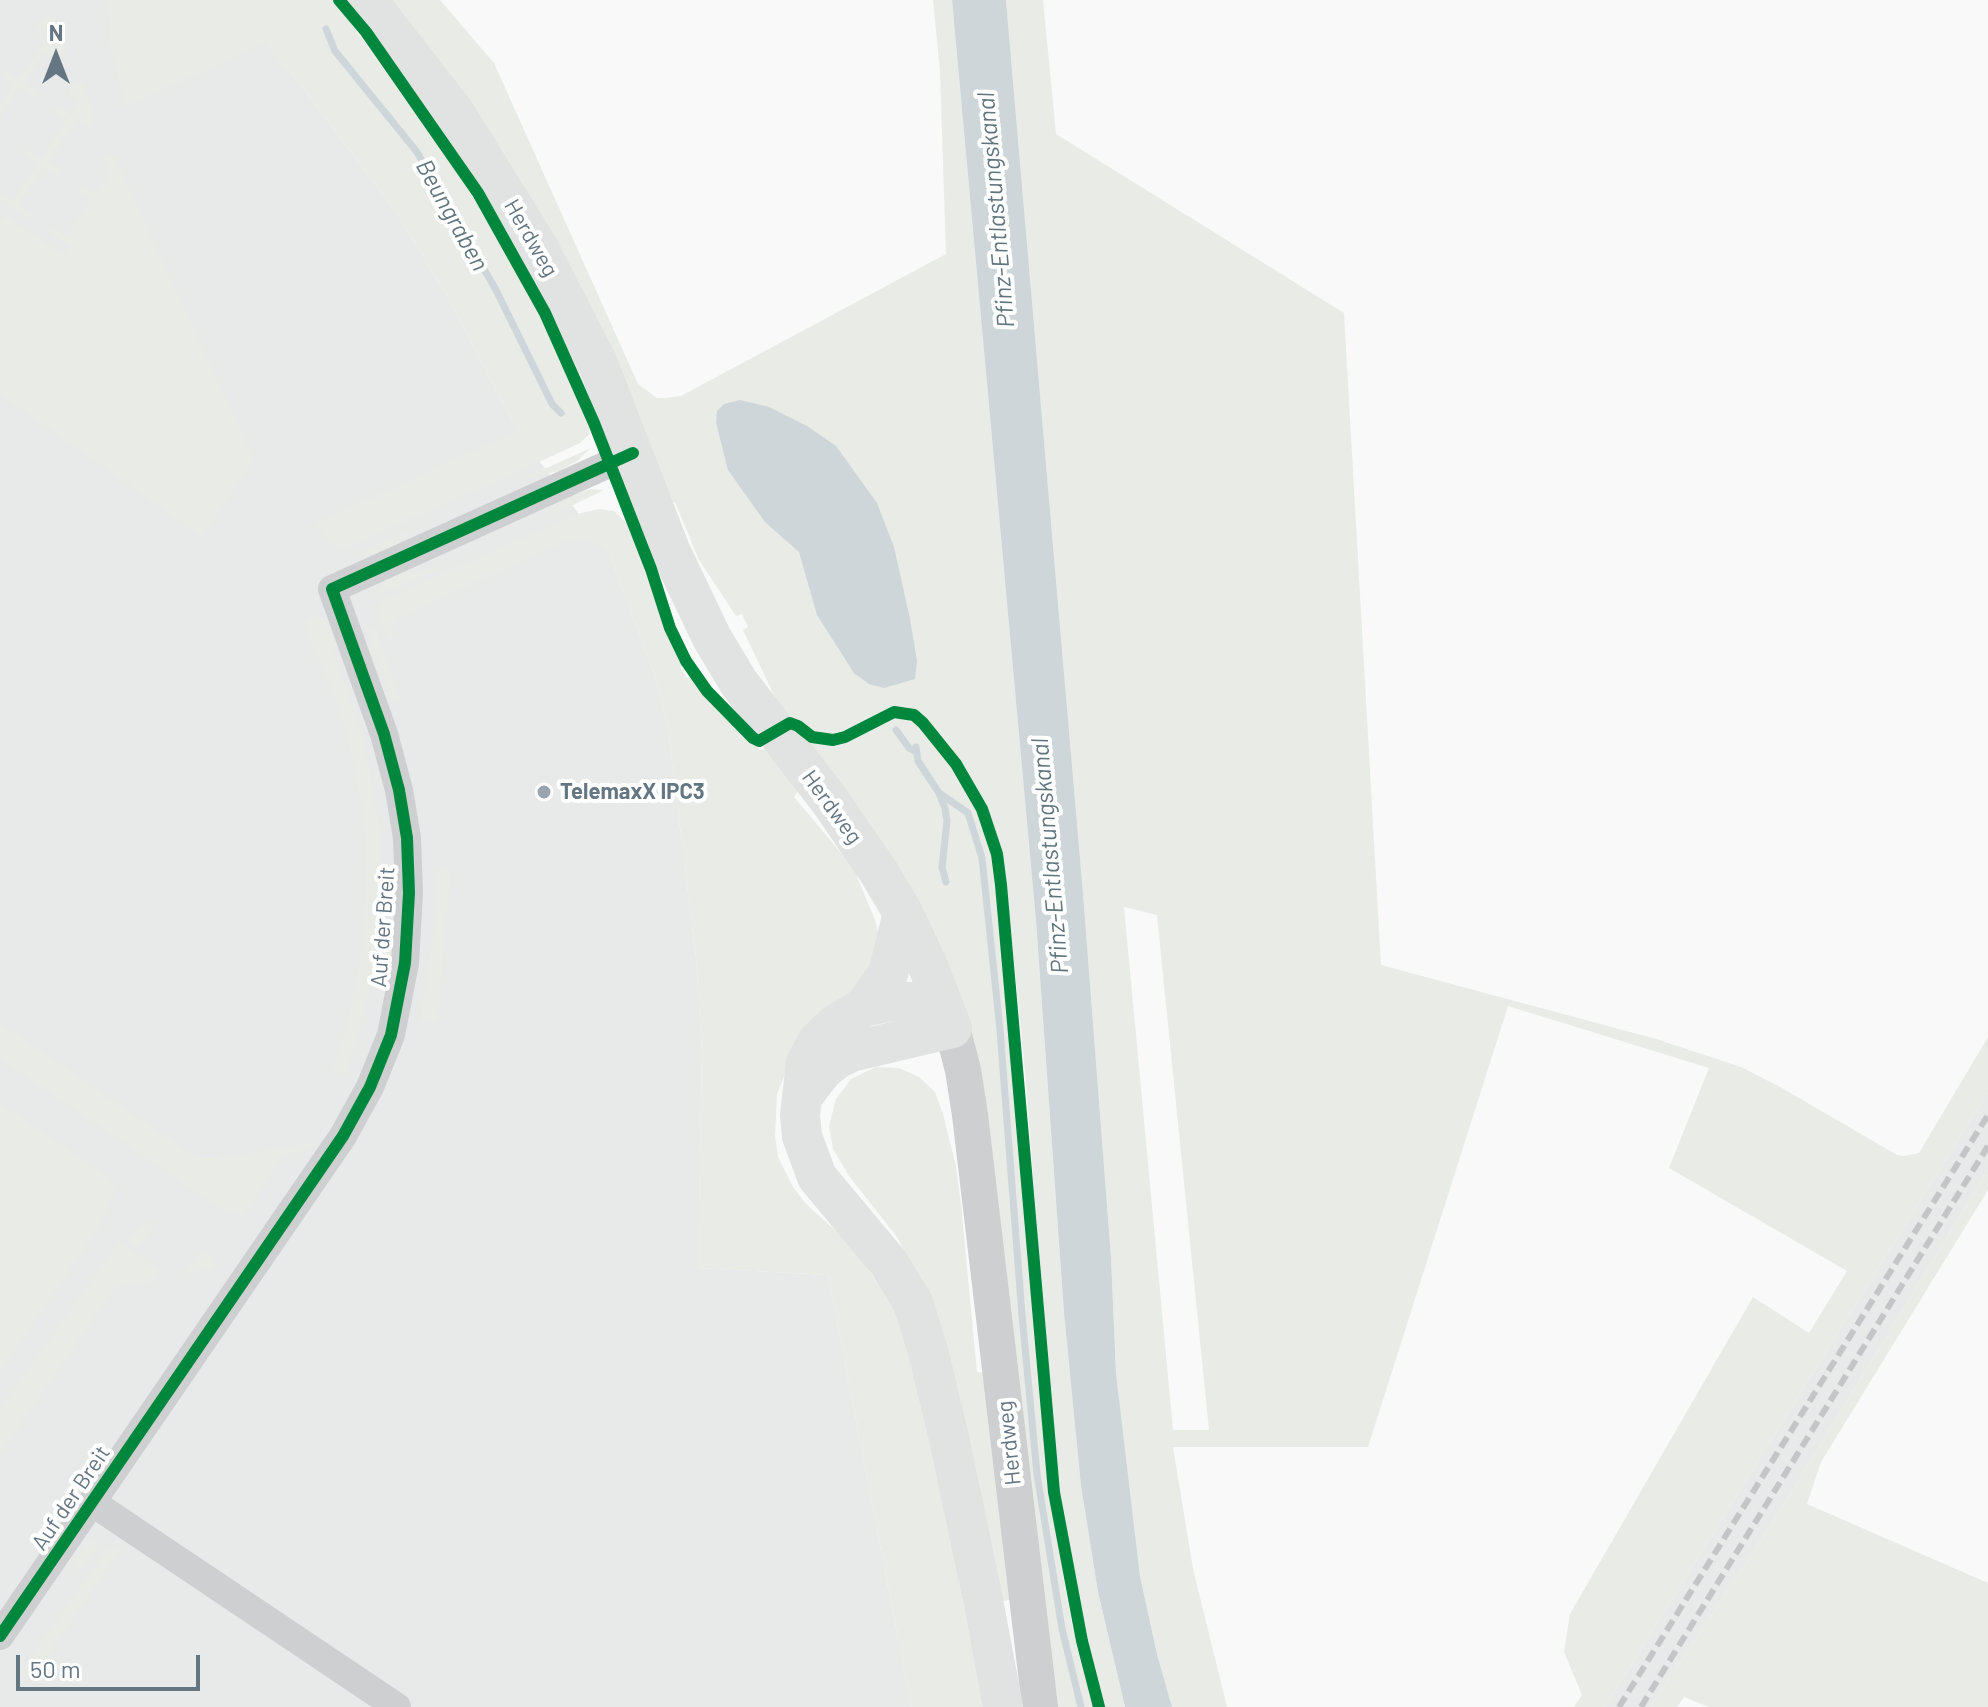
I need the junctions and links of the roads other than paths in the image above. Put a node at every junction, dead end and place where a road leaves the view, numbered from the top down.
1 (367, 0) edge
2 (633, 453) junction
3 (903, 913) junction
4 (864, 1007) junction
5 (948, 1016) junction
6 (803, 1096) junction
7 (93, 1503) junction
8 (0, 1636) edge
9 (397, 1707) edge
10 (1003, 1707) edge
11 (1040, 1707) edge

1 - 2 main road, Herdweg
2 - 3 main road, Herdweg
2 - 7 street, Auf der Breit
3 - 4 main road
3 - 5 main road, Herdweg
4 - 5 main road
4 - 6 main road
5 - 6 main road
5 - 11 street, Herdweg
6 - 10 main road
7 - 8 street, Auf der Breit
7 - 9 street, Auf der Breit

